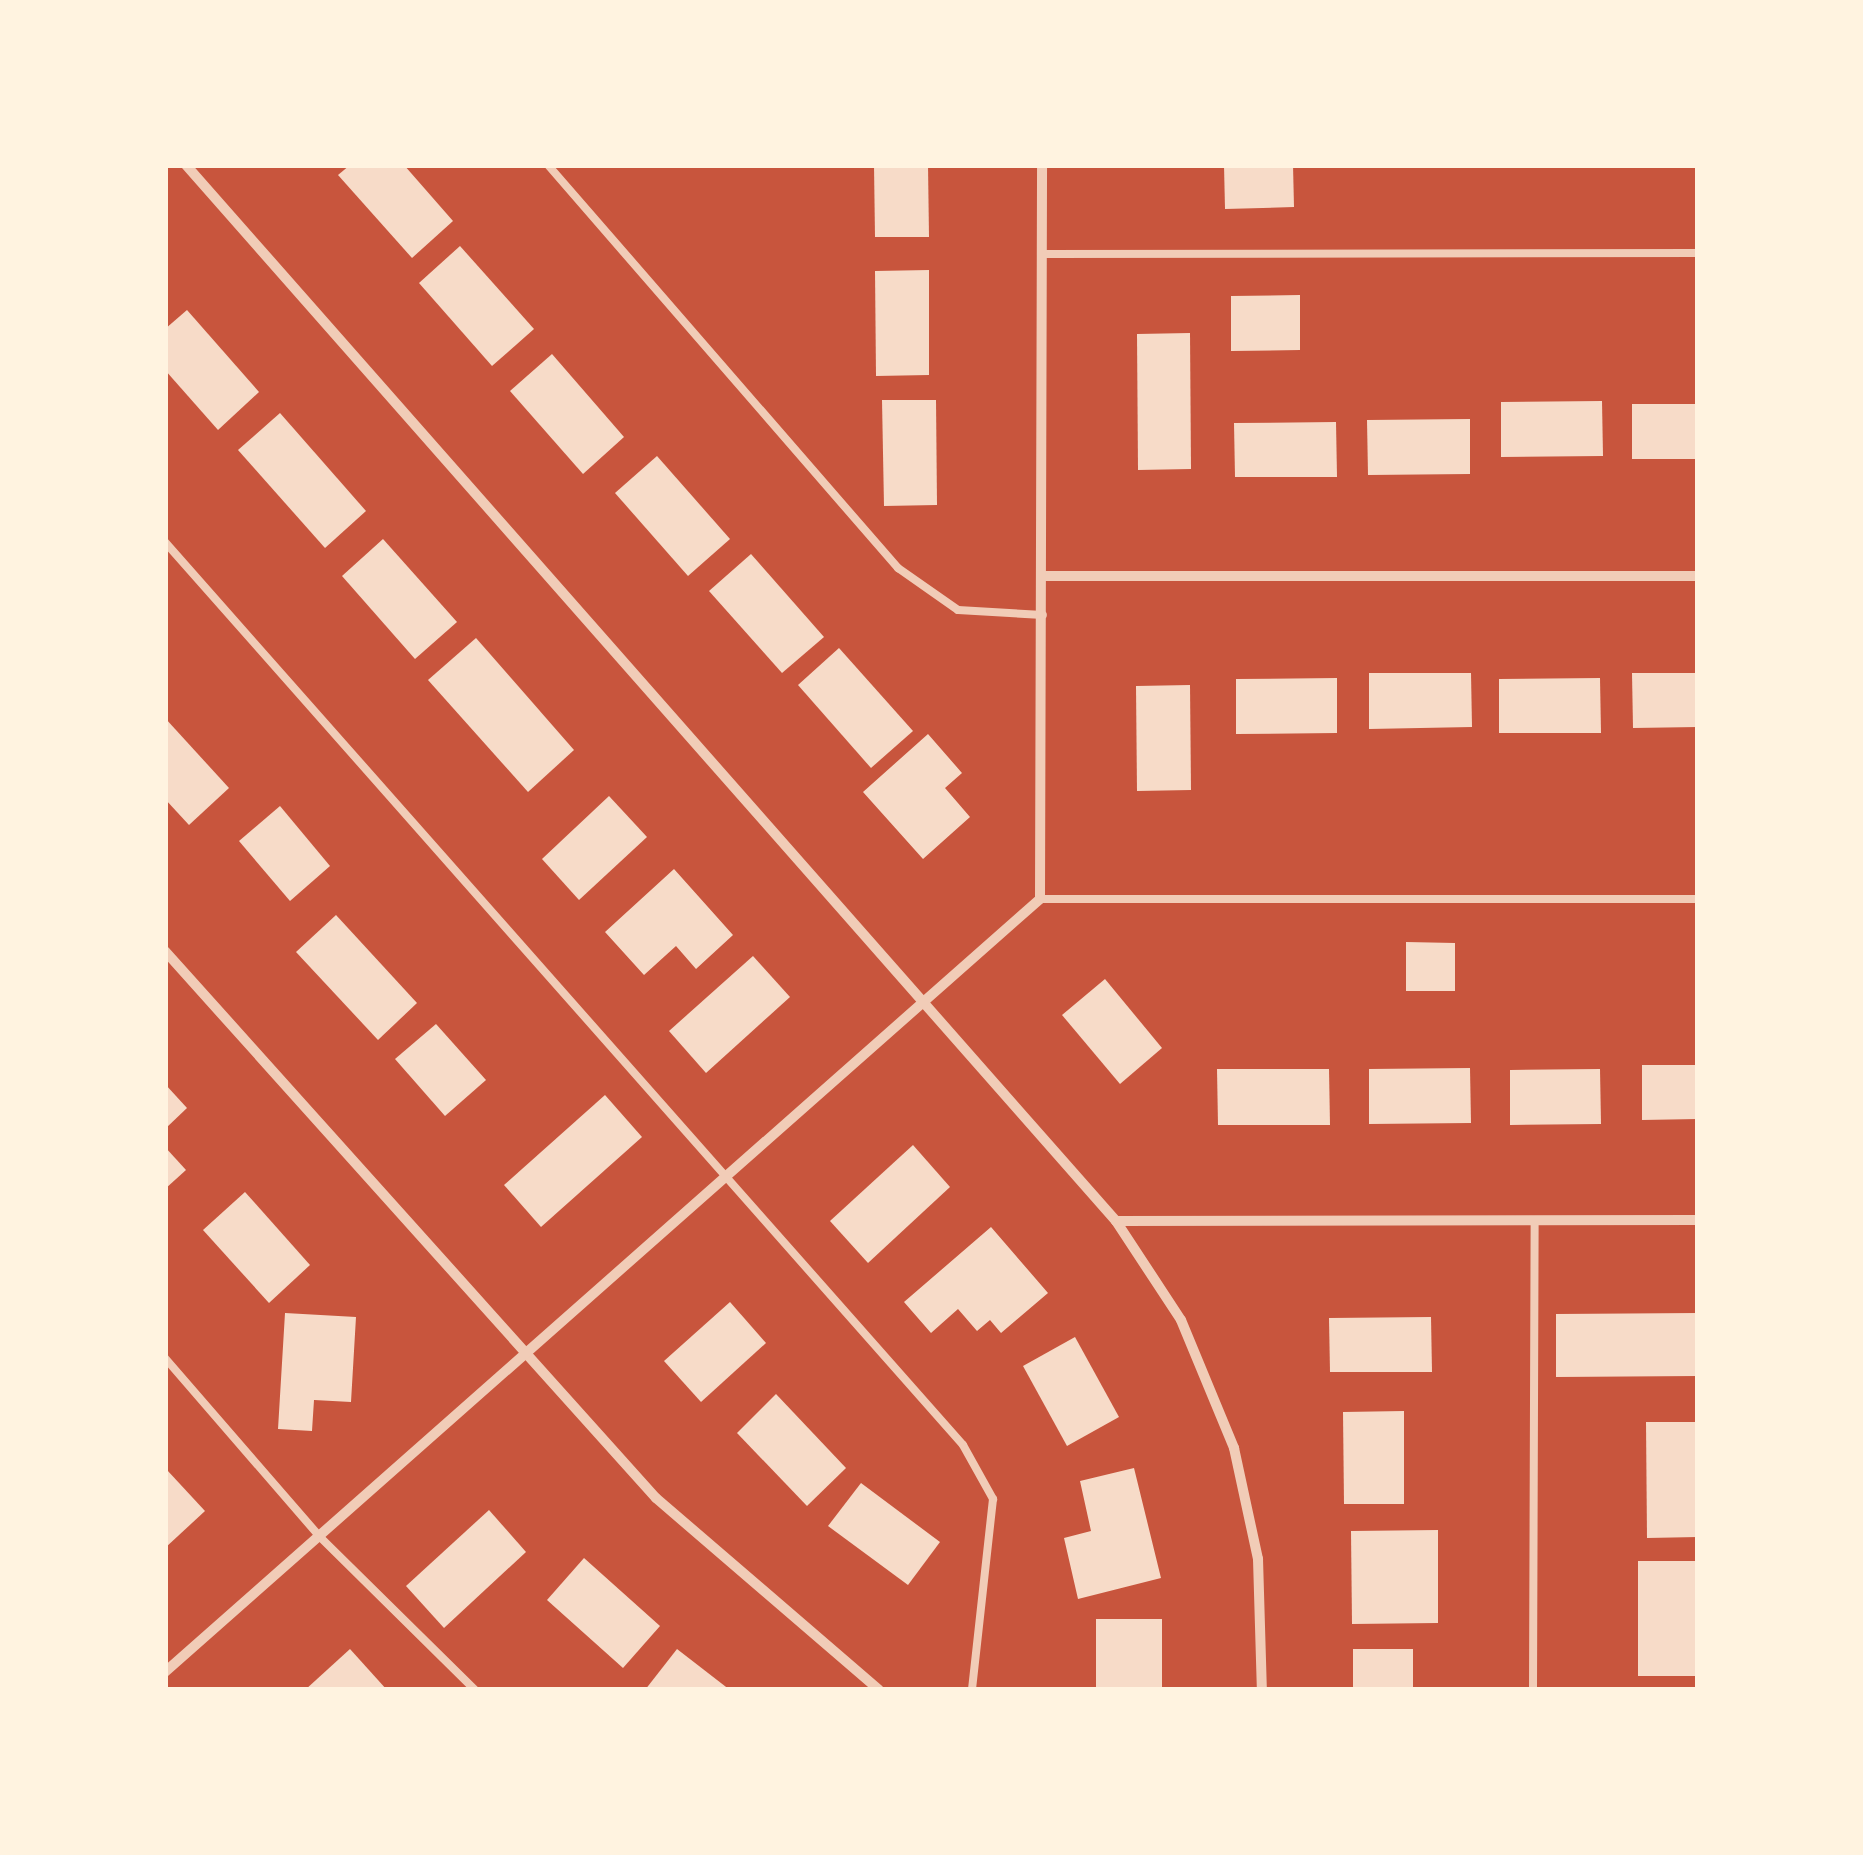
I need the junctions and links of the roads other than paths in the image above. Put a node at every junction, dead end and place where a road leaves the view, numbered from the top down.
1 (186, 165) edge
2 (548, 165) edge
3 (1042, 165) edge
4 (1698, 253) edge
5 (1042, 254) junction
6 (165, 542) edge
7 (1043, 576) junction
8 (1698, 576) edge
9 (1043, 615) junction
10 (1040, 899) junction
11 (1698, 899) edge
12 (165, 951) edge
13 (927, 1008) junction
14 (727, 1182) junction
15 (1698, 1220) edge
16 (1116, 1221) junction
17 (1535, 1221) junction
18 (165, 1358) edge
19 (523, 1359) junction
20 (320, 1536) junction
21 (165, 1672) edge
22 (475, 1690) edge
23 (879, 1690) edge
24 (972, 1690) edge
25 (1262, 1690) edge
26 (1533, 1690) edge

1 - 13 street
2 - 9 lane
3 - 5 street
4 - 5 lane
5 - 7 street
6 - 14 lane
7 - 8 street
7 - 9 street
9 - 10 street
10 - 11 lane
10 - 13 street
12 - 19 street
13 - 14 street
13 - 16 street
14 - 19 street
14 - 24 lane
15 - 17 street
16 - 17 street
16 - 25 street
17 - 26 lane
18 - 20 lane
19 - 20 street
19 - 23 street
20 - 21 street
20 - 22 lane

